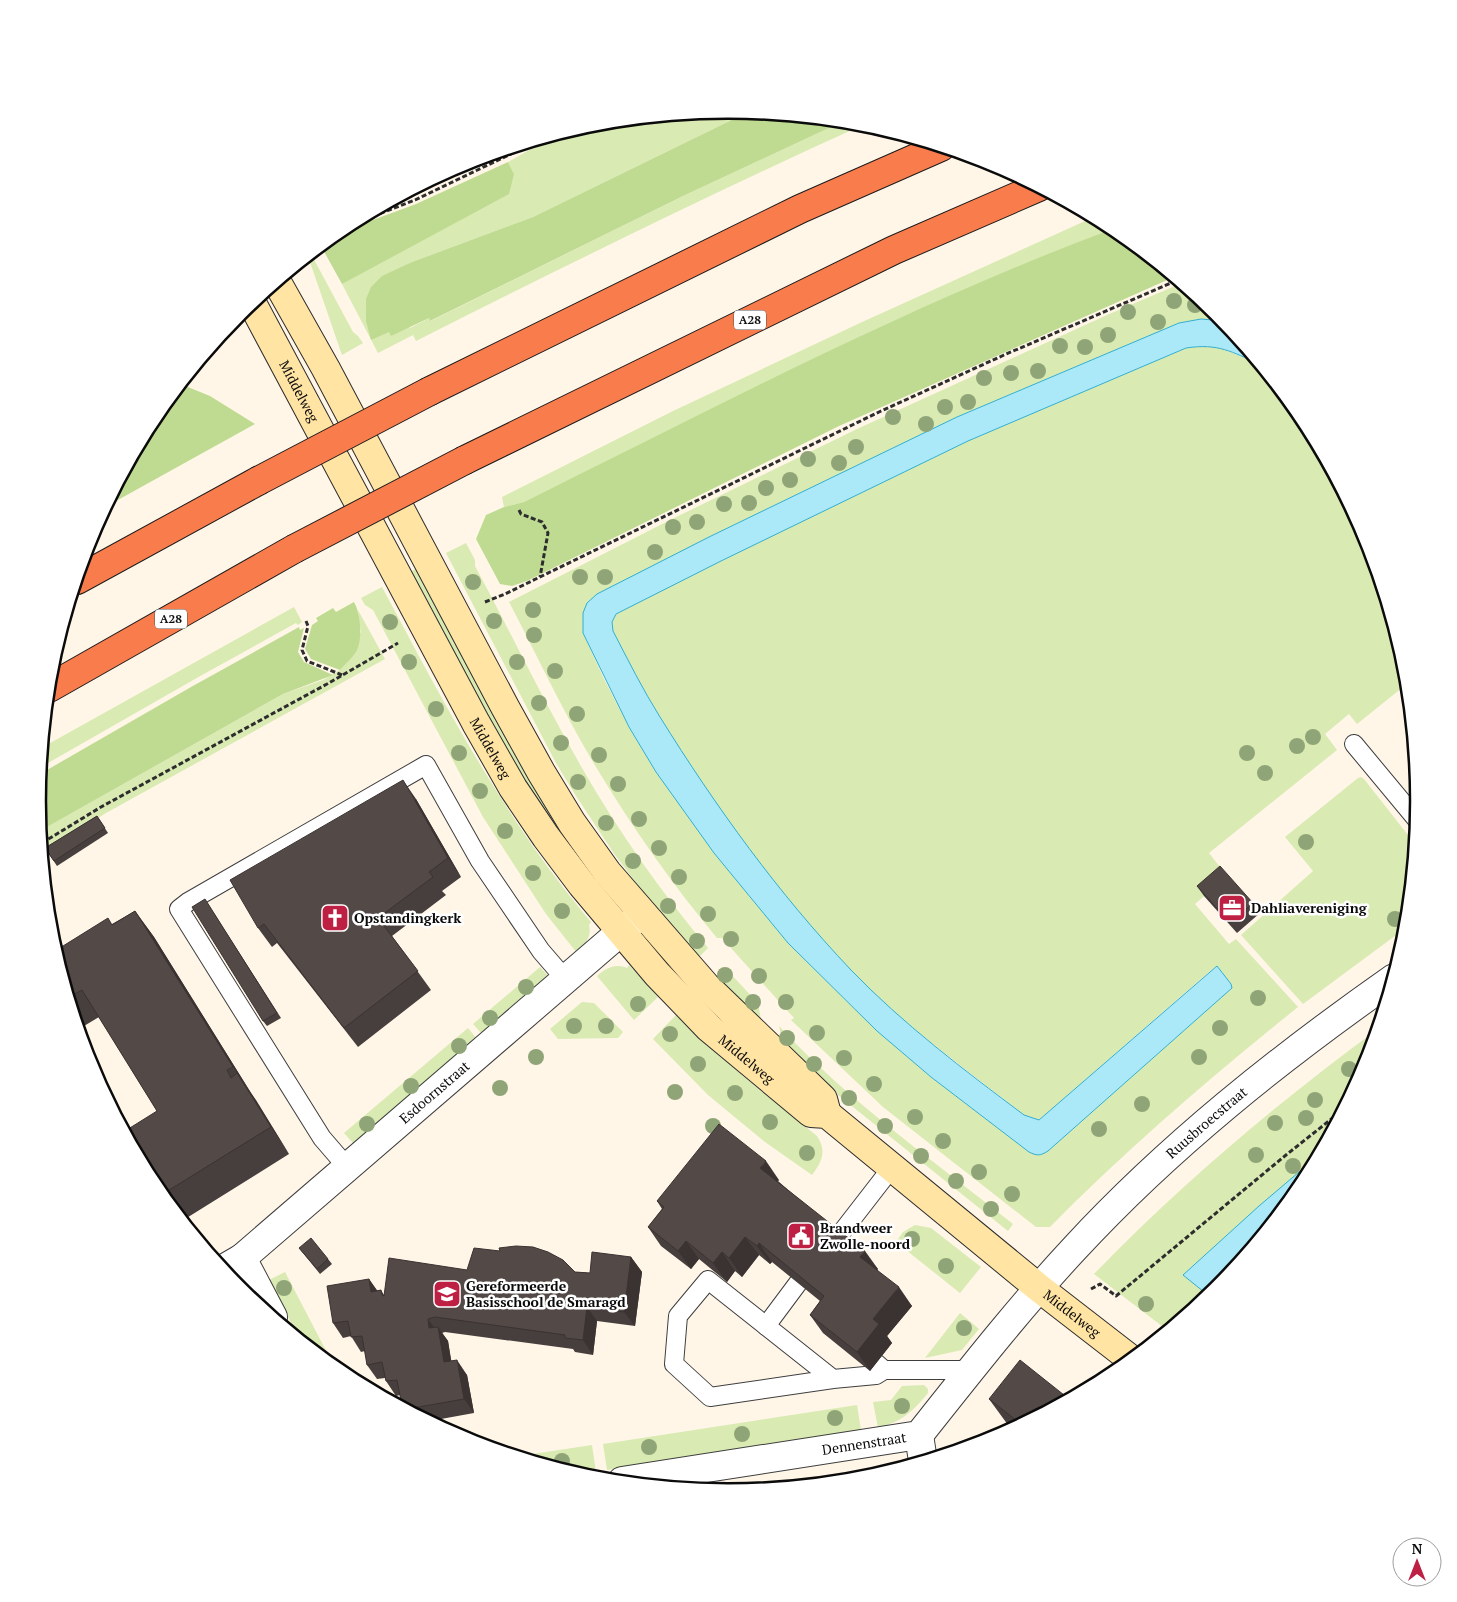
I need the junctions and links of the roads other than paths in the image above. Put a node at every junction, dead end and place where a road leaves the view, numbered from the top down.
1 (933, 150) edge
2 (1032, 190) edge
3 (280, 287) edge
4 (256, 310) edge
5 (84, 576) edge
6 (56, 684) edge
7 (1354, 744) dead end
8 (1411, 812) edge
9 (644, 912) junction
10 (621, 932) junction
11 (566, 980) junction
12 (1386, 984) edge
13 (827, 1114) junction
14 (893, 1166) junction
15 (346, 1167) junction
16 (838, 1237) edge
17 (232, 1264) edge
18 (798, 1283) edge
19 (249, 1285) edge
20 (1039, 1288) junction
21 (766, 1326) junction
22 (1126, 1355) edge
23 (972, 1370) junction
24 (833, 1379) junction
25 (921, 1448) edge
26 (672, 1480) edge

1 - 5 highway, bridge
2 - 6 highway, A28, bridge
3 - 9 main road, Middelweg
4 - 10 main road, Middelweg
7 - 8 lane
9 - 10 street, Esdoornstraat
9 - 13 main road, Middelweg
10 - 11 street, Esdoornstraat
10 - 13 main road, Middelweg
11 - 15 street, Esdoornstraat
11 - 15 lane
12 - 20 street, Ruusbroecstraat
13 - 14 main road, Middelweg
14 - 16 lane
14 - 20 main road, Middelweg
15 - 17 street, Esdoornstraat
17 - 19 street
18 - 21 lane
20 - 22 main road, Middelweg
20 - 23 street, Dennenstraat
21 - 24 lane
21 - 24 lane
23 - 24 lane
23 - 25 street, Dennenstraat
25 - 26 street, Dennenstraat

